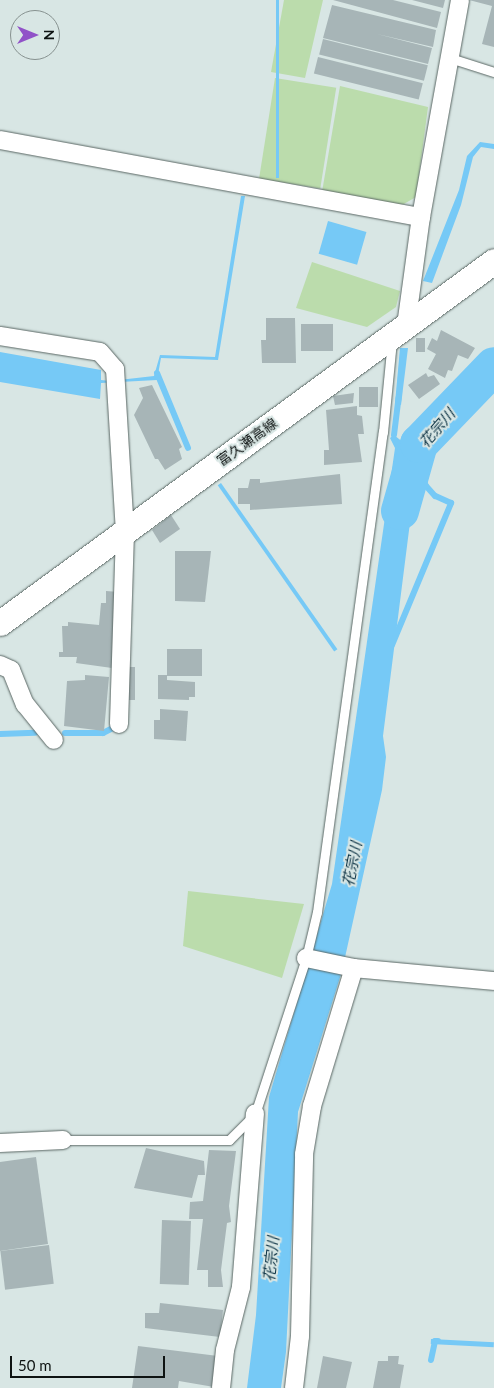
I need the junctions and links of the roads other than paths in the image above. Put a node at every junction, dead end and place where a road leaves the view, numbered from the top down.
1 (460, 0) edge
2 (450, 58) junction
3 (494, 72) edge
4 (0, 140) edge
5 (421, 217) junction
6 (494, 262) edge
7 (399, 331) junction
8 (0, 336) edge
9 (125, 532) junction
10 (0, 623) edge
11 (0, 666) edge
12 (119, 724) dead end
13 (54, 740) dead end
14 (306, 958) junction
15 (354, 968) junction
16 (494, 981) edge
17 (256, 1114) junction
18 (63, 1140) joint
19 (0, 1143) edge
20 (221, 1388) edge
21 (294, 1388) edge

1 - 2 street
2 - 3 lane
2 - 5 street
4 - 5 street
5 - 7 street
6 - 7 main road, 富久瀬高線
7 - 9 main road, 富久瀬高線
7 - 14 lane
8 - 9 street
9 - 10 main road, 富久瀬高線
9 - 12 street
11 - 13 street
14 - 15 street
14 - 17 lane
15 - 16 street
15 - 21 street
17 - 18 lane
17 - 20 street
18 - 19 street

